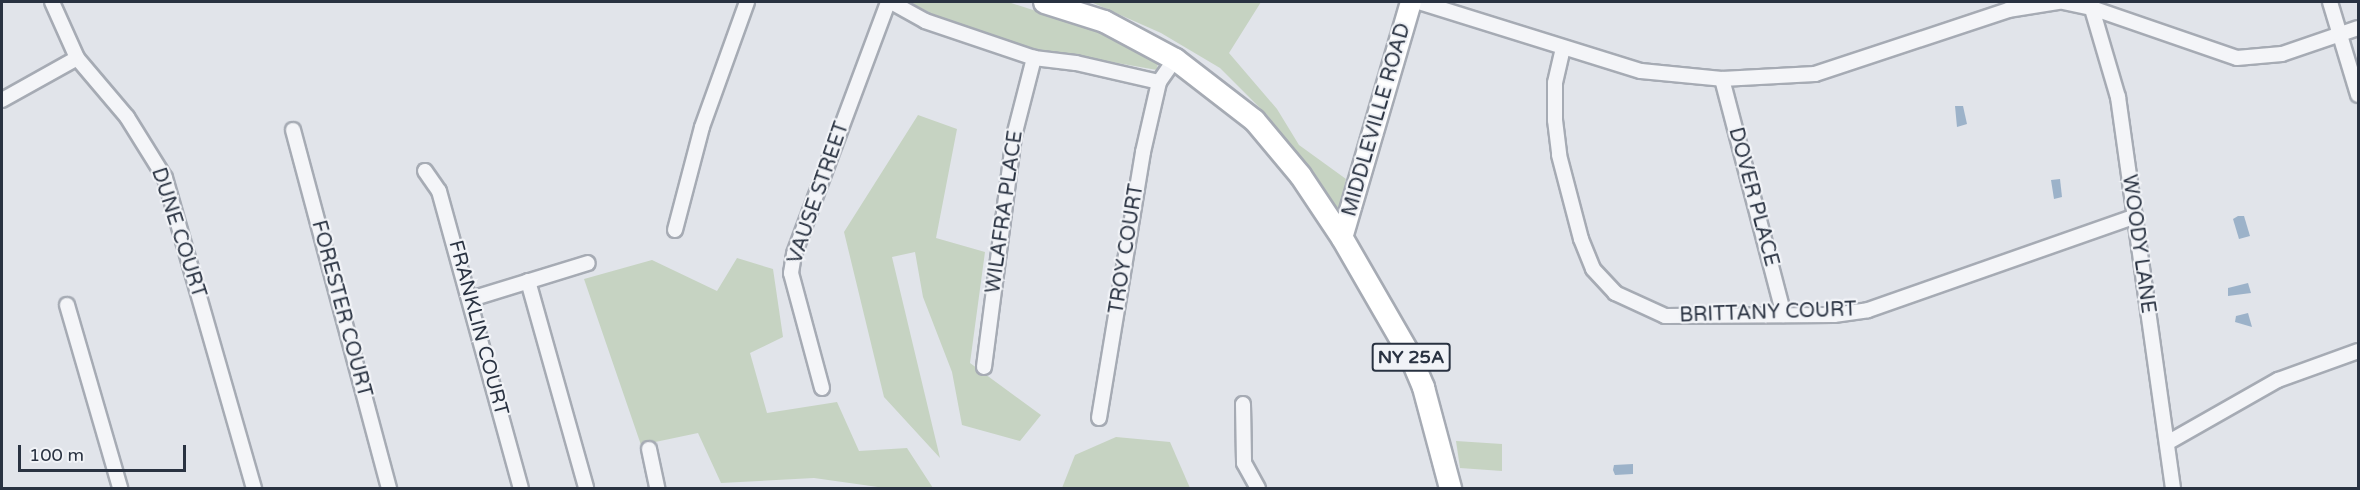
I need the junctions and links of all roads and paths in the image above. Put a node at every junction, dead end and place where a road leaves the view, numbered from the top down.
1 (52, 2) edge
2 (747, 2) edge
3 (889, 2) edge
4 (1044, 2) edge
5 (1411, 2) edge
6 (1419, 2) edge
7 (2061, 2) edge
8 (2330, 2) edge
9 (2091, 4) edge
10 (2358, 28) edge
11 (2343, 33) junction
12 (1563, 48) junction
13 (77, 58) junction
14 (1034, 58) junction
15 (1175, 59) junction
16 (1722, 79) junction
17 (1159, 82) junction
18 (2358, 95) edge
19 (2, 100) edge
20 (293, 130) dead end
21 (425, 171) dead end
22 (2134, 217) junction
23 (675, 230) dead end
24 (1342, 238) junction
25 (588, 263) dead end
26 (528, 281) junction
27 (471, 299) junction
28 (67, 305) dead end
29 (1784, 315) junction
30 (2358, 351) edge
31 (984, 367) dead end
32 (822, 387) dead end
33 (1243, 404) dead end
34 (1099, 417) dead end
35 (2167, 443) junction
36 (649, 449) dead end
37 (120, 489) edge
38 (254, 489) edge
39 (389, 489) edge
40 (521, 489) edge
41 (586, 489) edge
42 (657, 489) edge
43 (1258, 489) edge
44 (1450, 489) edge
45 (2173, 489) edge

1 - 13 street, DUNE COURT
2 - 23 street
3 - 14 street
3 - 32 street, VAUSE STREET
4 - 15 main road, NY 25A
5 - 24 street, MIDDLEVILLE ROAD
6 - 12 street
7 - 9 street
7 - 16 street
8 - 11 street
9 - 11 street
9 - 22 street, WOODY LANE
10 - 11 street
11 - 18 street
12 - 16 street
12 - 29 street, BRITTANY COURT
13 - 19 street
13 - 38 street, DUNE COURT
14 - 17 street
14 - 31 street, WILAFRA PLACE
15 - 17 street
15 - 24 main road, NY 25A
16 - 29 street, DOVER PLACE
17 - 34 street, TROY COURT
20 - 39 street, FORESTER COURT
21 - 27 street, FRANKLIN COURT
22 - 29 street, BRITTANY COURT
22 - 35 street, WOODY LANE
24 - 44 main road, NY 25A
25 - 26 street
26 - 27 street
26 - 41 street
27 - 40 street, FRANKLIN COURT
28 - 37 street
30 - 35 street
33 - 43 street
35 - 45 street, WOODY LANE
36 - 42 street

